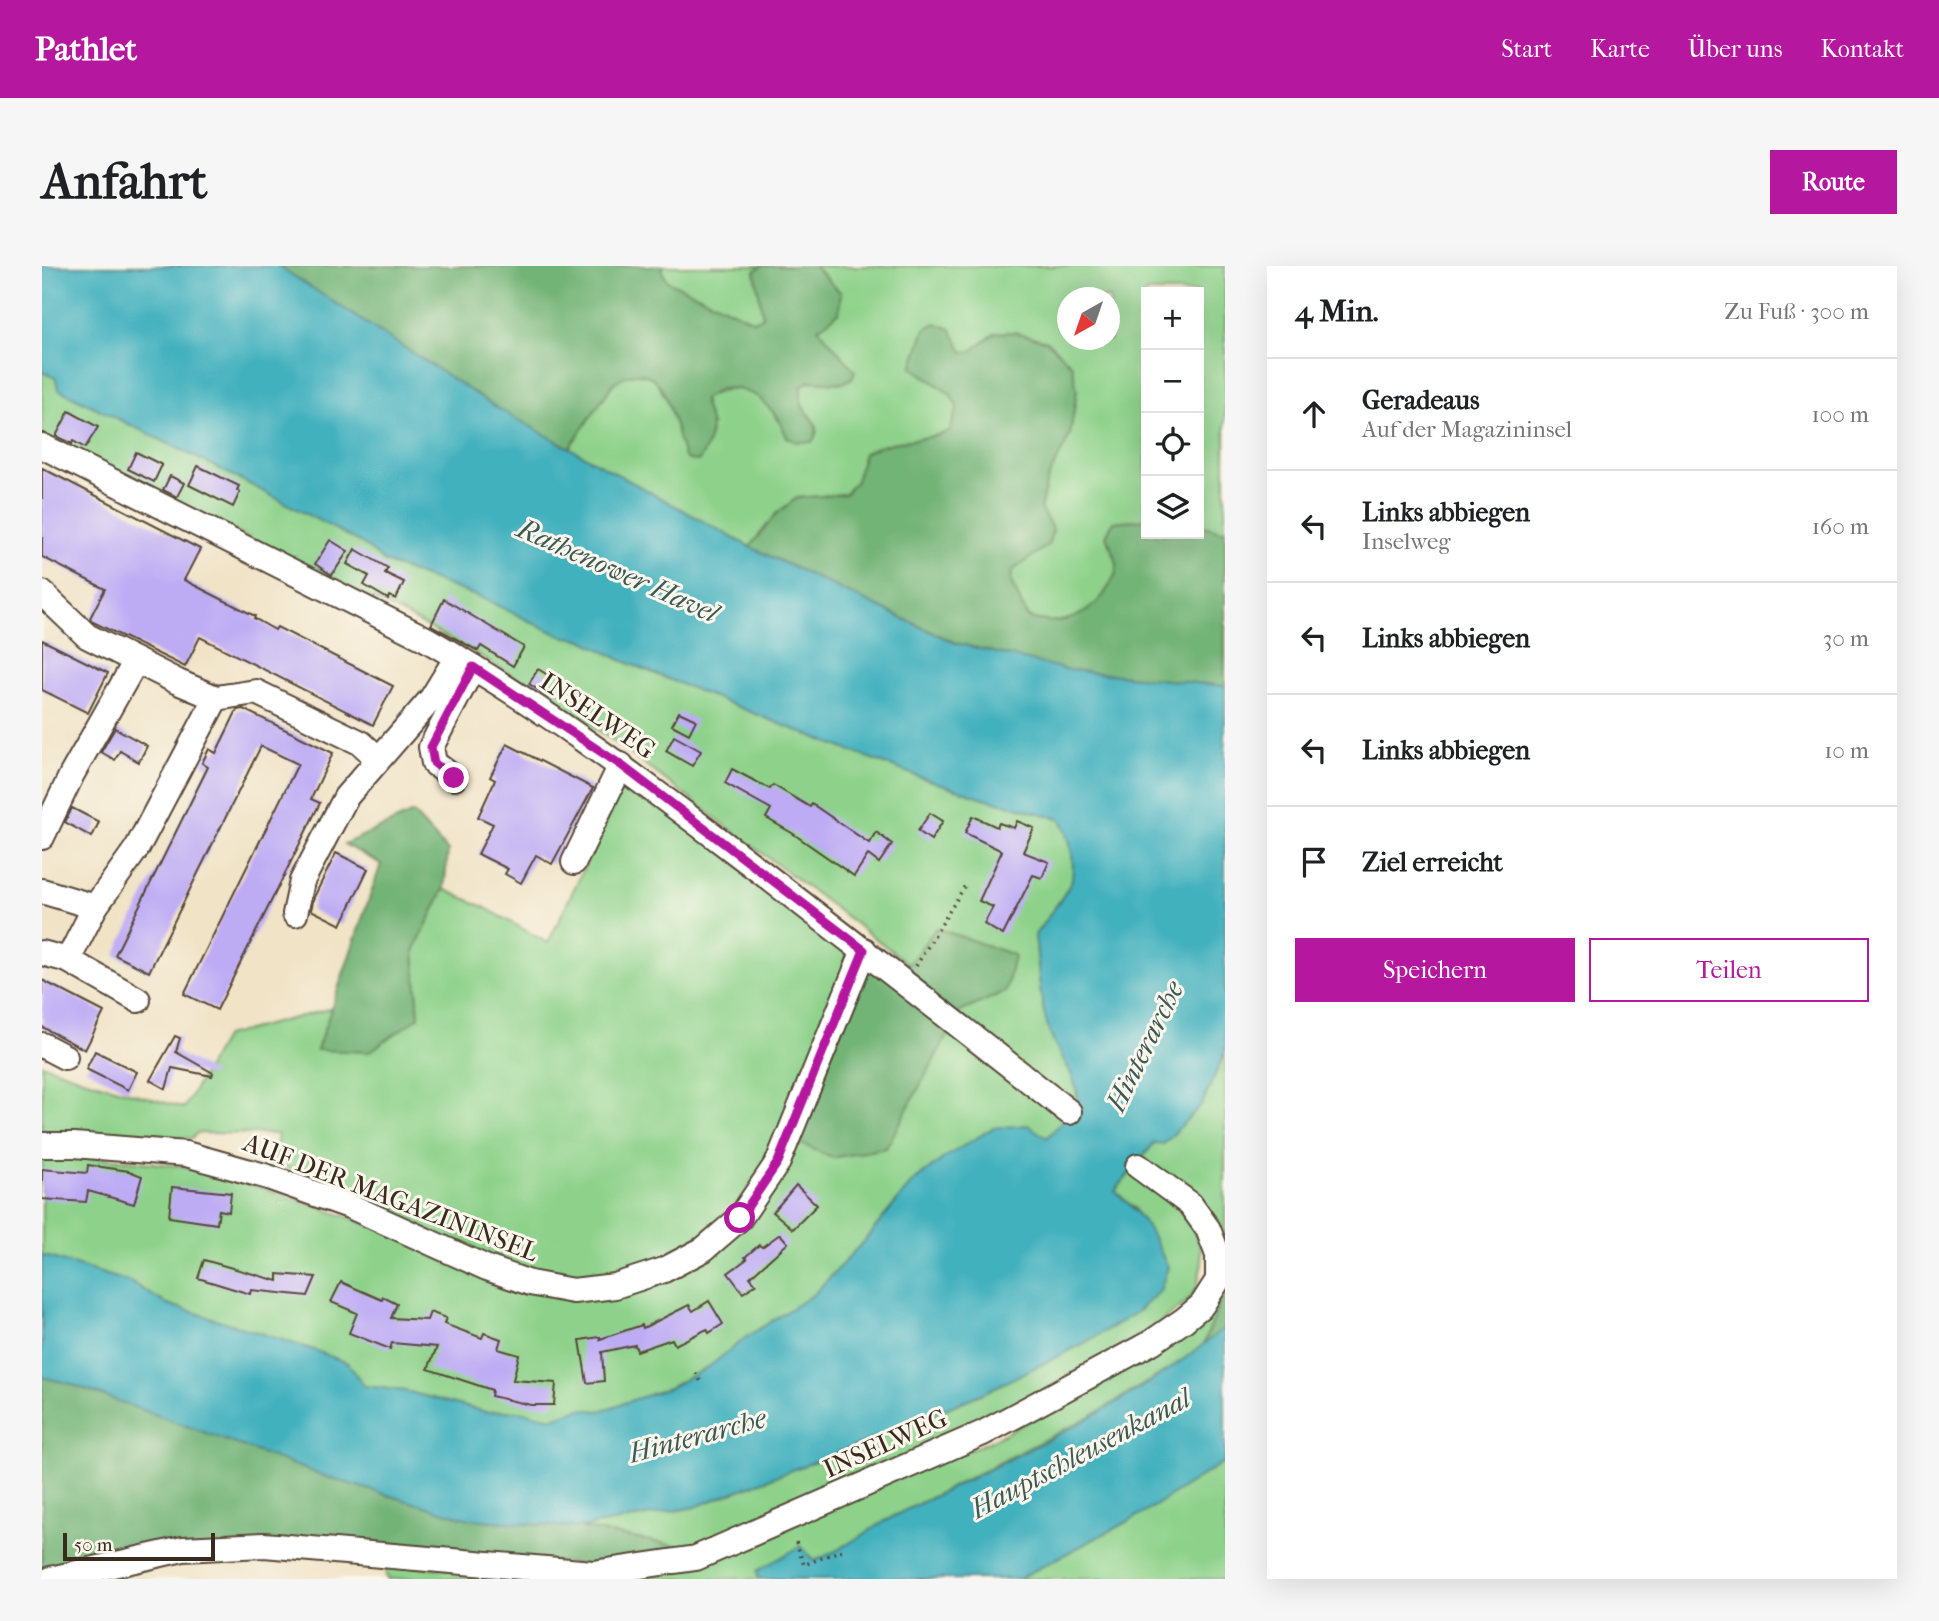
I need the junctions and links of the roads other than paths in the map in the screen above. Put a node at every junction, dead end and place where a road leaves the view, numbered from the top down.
1 (42, 446) edge
2 (42, 593) edge
3 (136, 661) junction
4 (465, 662) junction
5 (216, 698) junction
6 (374, 762) junction
7 (621, 765) junction
8 (454, 778) dead end
9 (44, 826) edge
10 (574, 862) dead end
11 (42, 891) edge
12 (95, 907) junction
13 (295, 914) dead end
14 (864, 950) junction
15 (42, 953) edge
16 (68, 960) junction
17 (138, 1000) dead end
18 (42, 1045) edge
19 (65, 1056) dead end
20 (1069, 1112) dead end
21 (42, 1145) edge
22 (1138, 1166) dead end
23 (51, 1579) edge

1 - 4 street, INSELWEG
2 - 3 street
3 - 5 street
3 - 9 street
4 - 6 street
4 - 7 street, INSELWEG
4 - 8 street
5 - 6 street
5 - 12 street
6 - 13 street
7 - 10 street
7 - 14 street, INSELWEG
11 - 12 street
12 - 16 street
14 - 20 street, INSELWEG
14 - 21 street, AUF DER MAGAZININSEL
15 - 16 street
16 - 17 street
18 - 19 street
22 - 23 street, INSELWEG

